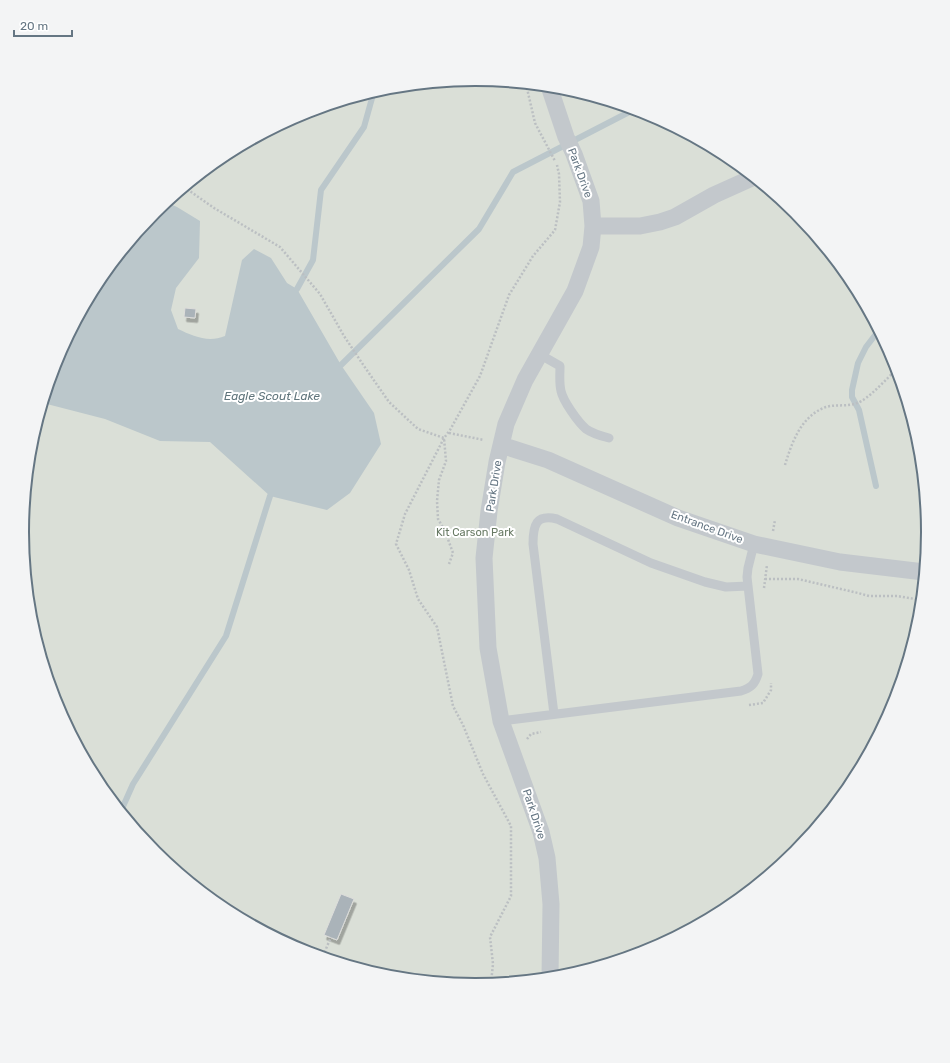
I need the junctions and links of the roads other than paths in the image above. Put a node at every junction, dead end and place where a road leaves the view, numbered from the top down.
1 (551, 92) edge
2 (749, 179) edge
3 (592, 226) junction
4 (539, 354) junction
5 (609, 438) dead end
6 (501, 445) junction
7 (761, 546) junction
8 (919, 571) edge
9 (748, 586) junction
10 (554, 714) junction
11 (501, 721) junction
12 (550, 971) edge

1 - 3 street, Park Drive
2 - 3 street
3 - 4 street, Park Drive
4 - 5 lane
4 - 6 street, Park Drive
6 - 7 street, Entrance Drive
6 - 11 street, Park Drive
7 - 8 street, Entrance Drive
7 - 9 lane
9 - 10 lane
9 - 10 lane
10 - 11 lane
11 - 12 street, Park Drive

